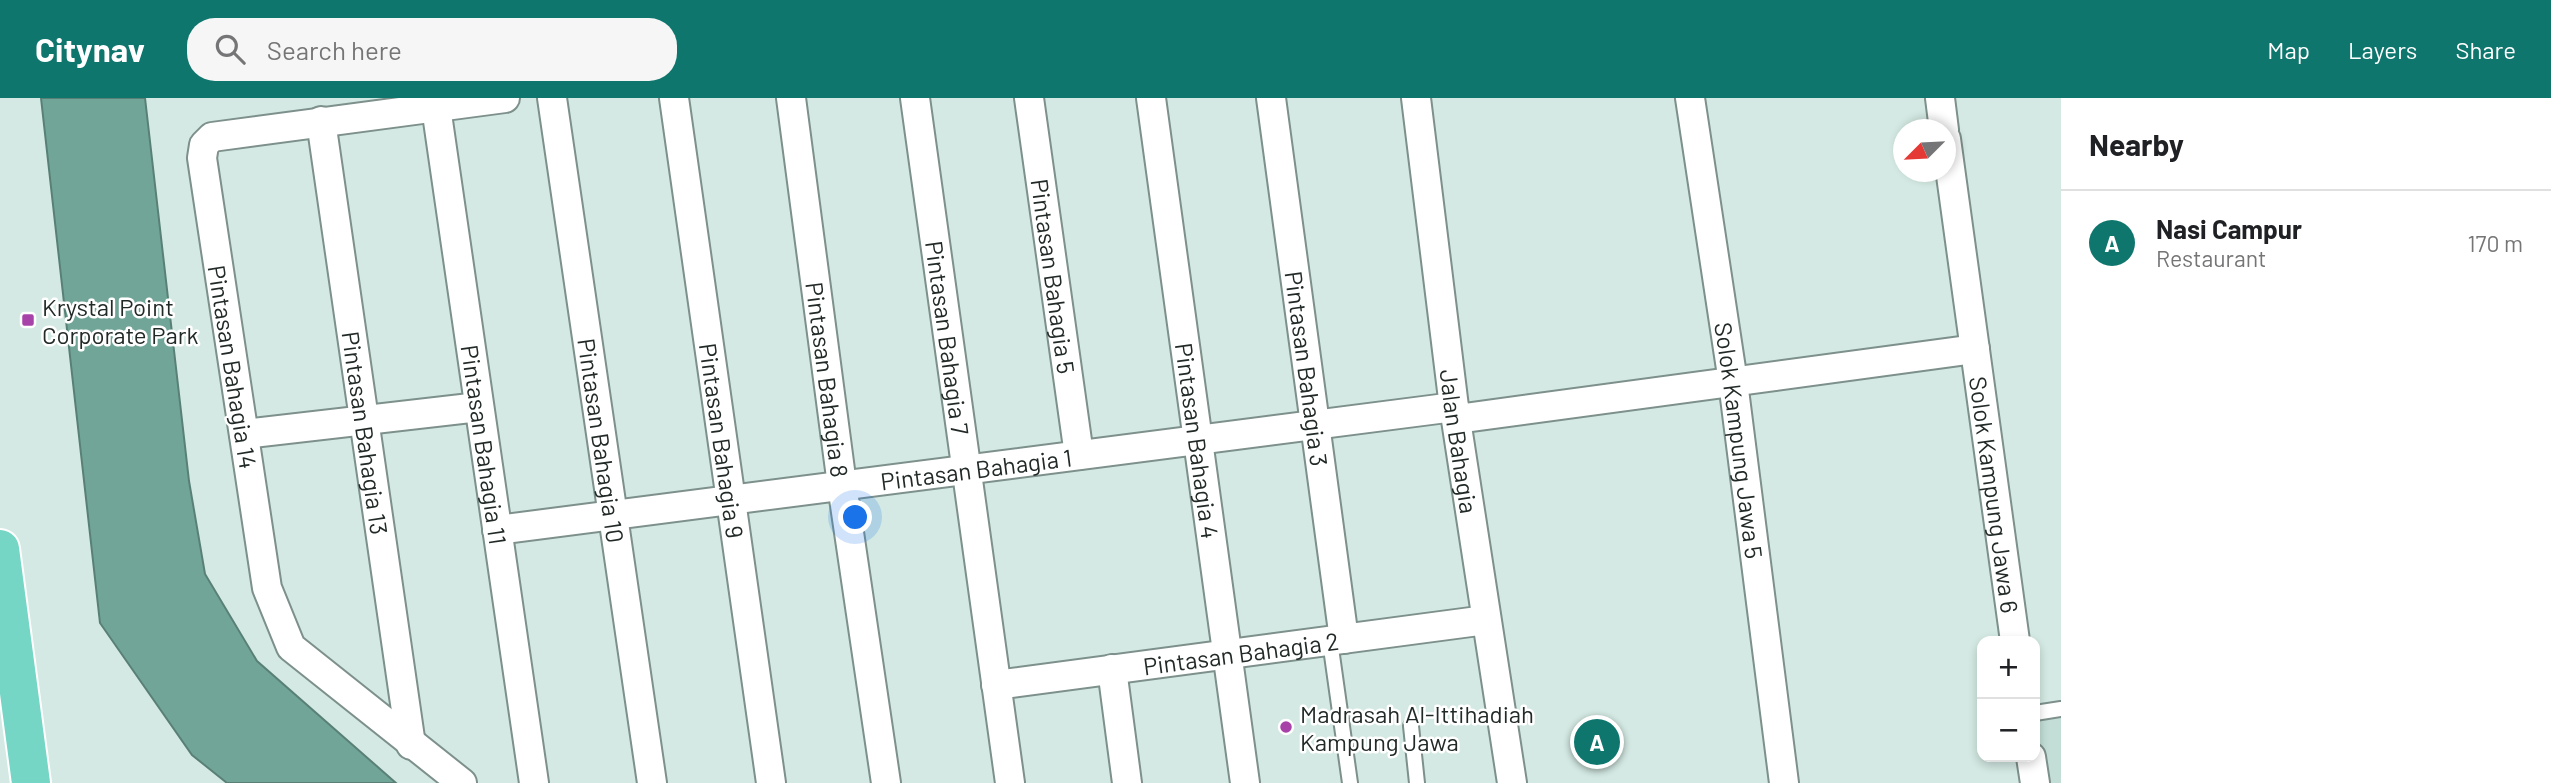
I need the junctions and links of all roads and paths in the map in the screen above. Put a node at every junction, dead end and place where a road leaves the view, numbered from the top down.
1 (505, 98) edge
2 (552, 98) edge
3 (674, 98) edge
4 (791, 98) edge
5 (915, 98) edge
6 (1030, 98) edge
7 (1151, 98) edge
8 (1271, 98) edge
9 (1416, 98) edge
10 (1690, 98) edge
11 (1940, 98) edge
12 (436, 107) junction
13 (1943, 119) edge
14 (321, 121) junction
15 (1951, 182) edge
16 (1975, 349) junction
17 (1733, 382) junction
18 (479, 407) junction
19 (1455, 413) junction
20 (364, 420) junction
21 (1315, 425) junction
22 (244, 434) junction
23 (1198, 440) junction
24 (1079, 455) junction
25 (966, 469) junction
26 (842, 485) junction
27 (731, 500) junction
28 (613, 515) junction
29 (497, 530) junction
30 (0, 549) edge
31 (1486, 620) junction
32 (2014, 636) edge
33 (1337, 640) junction
34 (11, 651) junction
35 (1227, 654) junction
36 (1112, 669) junction
37 (996, 685) junction
38 (2061, 709) edge
39 (2040, 712) edge
40 (1410, 726) dead end
41 (411, 745) junction
42 (2032, 762) edge
43 (31, 783) edge
44 (57, 783) edge
45 (462, 783) edge
46 (534, 783) edge
47 (652, 783) edge
48 (771, 783) edge
49 (886, 783) edge
50 (1010, 783) edge
51 (1127, 783) edge
52 (1245, 783) edge
53 (1350, 783) edge
54 (1417, 783) edge
55 (1512, 783) edge
56 (1784, 783) edge
57 (2035, 783) edge

1 - 12 street
2 - 28 street, Pintasan Bahagia 10
3 - 27 street, Pintasan Bahagia 9
4 - 26 street, Pintasan Bahagia 8
5 - 25 street, Pintasan Bahagia 7
6 - 24 street, Pintasan Bahagia 5
7 - 23 street, Pintasan Bahagia 4
8 - 21 street, Pintasan Bahagia 3
9 - 19 street, Jalan Bahagia
10 - 17 street, Solok Kampung Jawa 5
11 - 13 street
12 - 14 street
12 - 18 street, Pintasan Bahagia 11
14 - 20 street, Pintasan Bahagia 13
14 - 22 street, Pintasan Bahagia 14
15 - 16 street, Solok Kampung Jawa 6
16 - 17 street, Solok Kampung Jawa 6
16 - 32 street, Solok Kampung Jawa 6
17 - 19 street, Solok Kampung Jawa 6
17 - 56 street, Solok Kampung Jawa 5
18 - 20 street
18 - 29 street, Pintasan Bahagia 11
19 - 21 street, Pintasan Bahagia 1
19 - 31 street, Jalan Bahagia
20 - 22 street
20 - 41 street, Pintasan Bahagia 13
21 - 23 street, Pintasan Bahagia 1
21 - 33 street, Pintasan Bahagia 3
22 - 41 street, Pintasan Bahagia 14
23 - 24 street, Pintasan Bahagia 1
23 - 35 street, Pintasan Bahagia 4
24 - 25 street, Pintasan Bahagia 1
25 - 26 street, Pintasan Bahagia 1
25 - 37 street, Pintasan Bahagia 7
26 - 27 street, Pintasan Bahagia 1
26 - 49 street, Pintasan Bahagia 8
27 - 28 street, Pintasan Bahagia 1
27 - 48 street, Pintasan Bahagia 9
28 - 29 street, Pintasan Bahagia 1
28 - 47 street, Pintasan Bahagia 10
29 - 46 street, Pintasan Bahagia 11
30 - 34 main road
31 - 33 street, Pintasan Bahagia 2
31 - 55 street, Jalan Bahagia
33 - 35 street, Pintasan Bahagia 2
33 - 53 lane
34 - 43 main road
34 - 44 main road
35 - 36 street, Pintasan Bahagia 2
35 - 52 street, Pintasan Bahagia 4
36 - 37 street, Pintasan Bahagia 2
36 - 51 street
37 - 50 street, Pintasan Bahagia 7
38 - 39 lane
40 - 54 lane
41 - 45 street, Pintasan Bahagia 14
42 - 57 street

